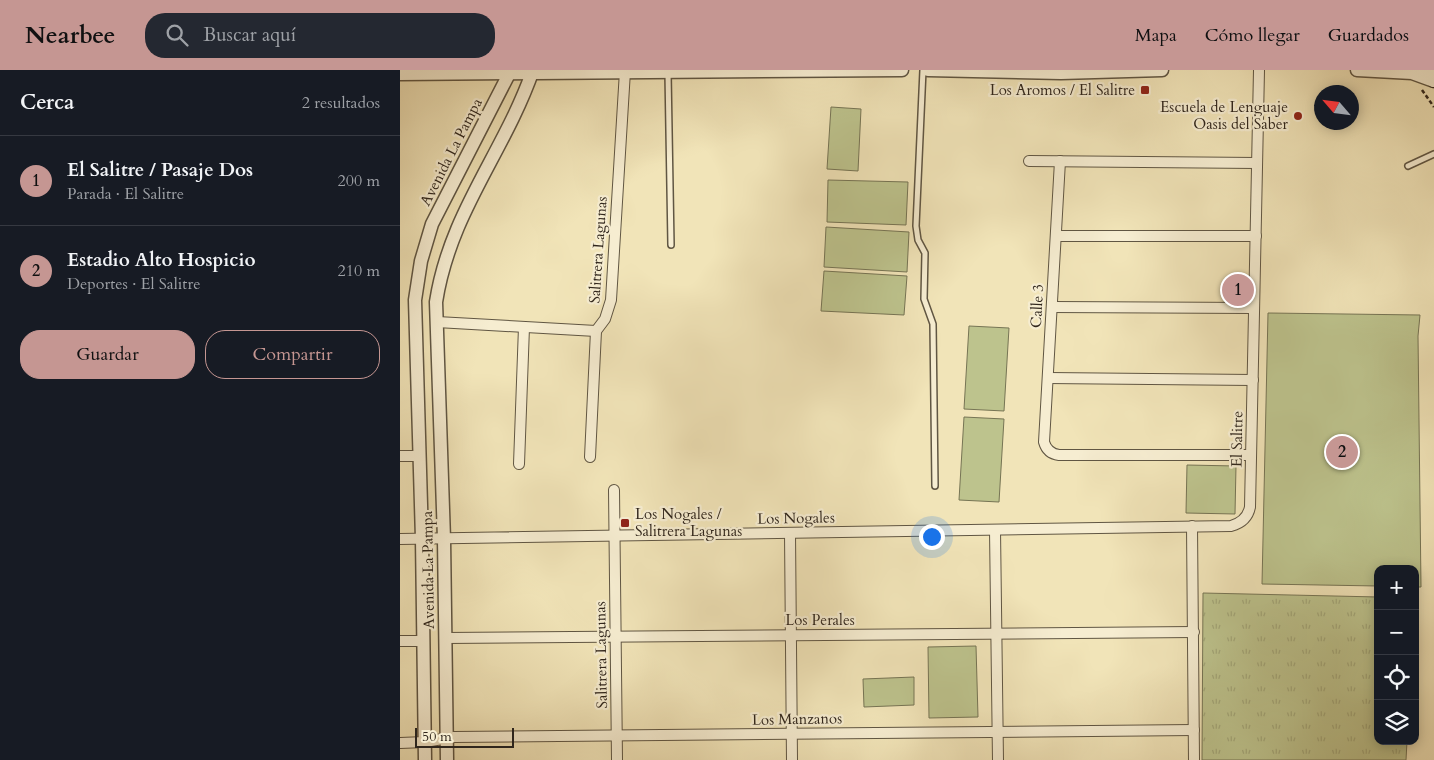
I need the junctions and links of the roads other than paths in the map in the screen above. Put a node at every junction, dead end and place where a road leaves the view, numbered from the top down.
1 (697, 70) edge
2 (902, 70) edge
3 (923, 70) edge
4 (928, 70) edge
5 (1162, 70) edge
6 (1259, 70) edge
7 (1357, 70) edge
8 (1366, 70) edge
9 (1427, 70) edge
10 (511, 71) edge
11 (532, 71) edge
12 (588, 71) edge
13 (625, 71) edge
14 (668, 71) edge
15 (1061, 71) edge
16 (400, 74) edge
17 (1434, 81) edge
18 (1434, 154) edge
19 (1029, 161) dead end
20 (1060, 161) junction
21 (1258, 162) junction
22 (1408, 166) dead end
23 (1056, 236) junction
24 (1256, 236) junction
25 (671, 245) dead end
26 (1052, 307) junction
27 (1254, 308) junction
28 (437, 322) junction
29 (524, 327) junction
30 (596, 331) junction
31 (1048, 378) junction
32 (1253, 380) junction
33 (1251, 455) junction
34 (400, 456) edge
35 (420, 456) junction
36 (590, 457) dead end
37 (519, 464) dead end
38 (935, 486) dead end
39 (614, 490) dead end
40 (1192, 526) junction
41 (995, 530) junction
42 (790, 533) junction
43 (614, 536) junction
44 (422, 539) junction
45 (444, 539) junction
46 (400, 540) edge
47 (1194, 632) junction
48 (997, 633) junction
49 (791, 635) junction
50 (616, 636) junction
51 (446, 638) junction
52 (400, 641) edge
53 (423, 641) junction
54 (1194, 730) junction
55 (998, 732) junction
56 (792, 734) junction
57 (617, 735) junction
58 (447, 737) junction
59 (400, 742) edge
60 (425, 742) junction
61 (425, 760) edge
62 (447, 760) edge
63 (617, 760) edge
64 (792, 760) edge
65 (998, 760) edge
66 (1194, 760) edge

1 - 2 street
1 - 14 street
3 - 38 lane
4 - 15 street
5 - 15 street
6 - 21 street, El Salitre
7 - 8 street
8 - 17 street
9 - 17 main road
10 - 11 street
10 - 16 street
10 - 35 street, Avenida La Pampa
11 - 12 street
11 - 28 street, Avenida La Pampa
12 - 13 street
13 - 14 street
13 - 30 street, Salitrera Lagunas
14 - 25 lane
18 - 22 lane
19 - 20 street
20 - 21 street
20 - 23 street, Calle 3
21 - 24 street, El Salitre
23 - 24 street
23 - 26 street, Calle 3
24 - 27 street, El Salitre
26 - 27 street
26 - 31 street, Calle 3
27 - 32 street, El Salitre
28 - 29 street
28 - 45 street, Avenida La Pampa
29 - 30 street
29 - 37 street
30 - 36 street, Salitrera Lagunas
31 - 32 street
31 - 33 street, Calle 3
32 - 33 street, El Salitre
33 - 40 street, El Salitre
34 - 35 street
35 - 44 street, Avenida La Pampa
39 - 43 street, Salitrera Lagunas
40 - 41 street, Los Nogales
40 - 47 street
41 - 42 street, Los Nogales
41 - 48 street
42 - 43 street, Los Nogales
42 - 49 street
43 - 45 street, Los Nogales
43 - 50 street, Salitrera Lagunas
44 - 45 street, Los Nogales
44 - 46 street, Los Nogales
44 - 53 street, Avenida La Pampa
45 - 51 street, Avenida La Pampa
47 - 48 street, Los Perales
47 - 54 street
48 - 49 street, Los Perales
48 - 55 street
49 - 50 street, Los Perales
49 - 56 street
50 - 51 street, Los Perales
50 - 57 street, Salitrera Lagunas
51 - 58 street, Avenida La Pampa
52 - 53 street
53 - 60 street, Avenida La Pampa
54 - 55 street, Los Manzanos
54 - 66 street
55 - 56 street, Los Manzanos
55 - 65 street
56 - 57 street, Los Manzanos
56 - 64 street
57 - 58 street, Los Manzanos
57 - 63 street, Salitrera Lagunas
58 - 60 street, Los Manzanos
58 - 62 street, Avenida La Pampa
59 - 60 street, Los Manzanos
60 - 61 street, Avenida La Pampa

